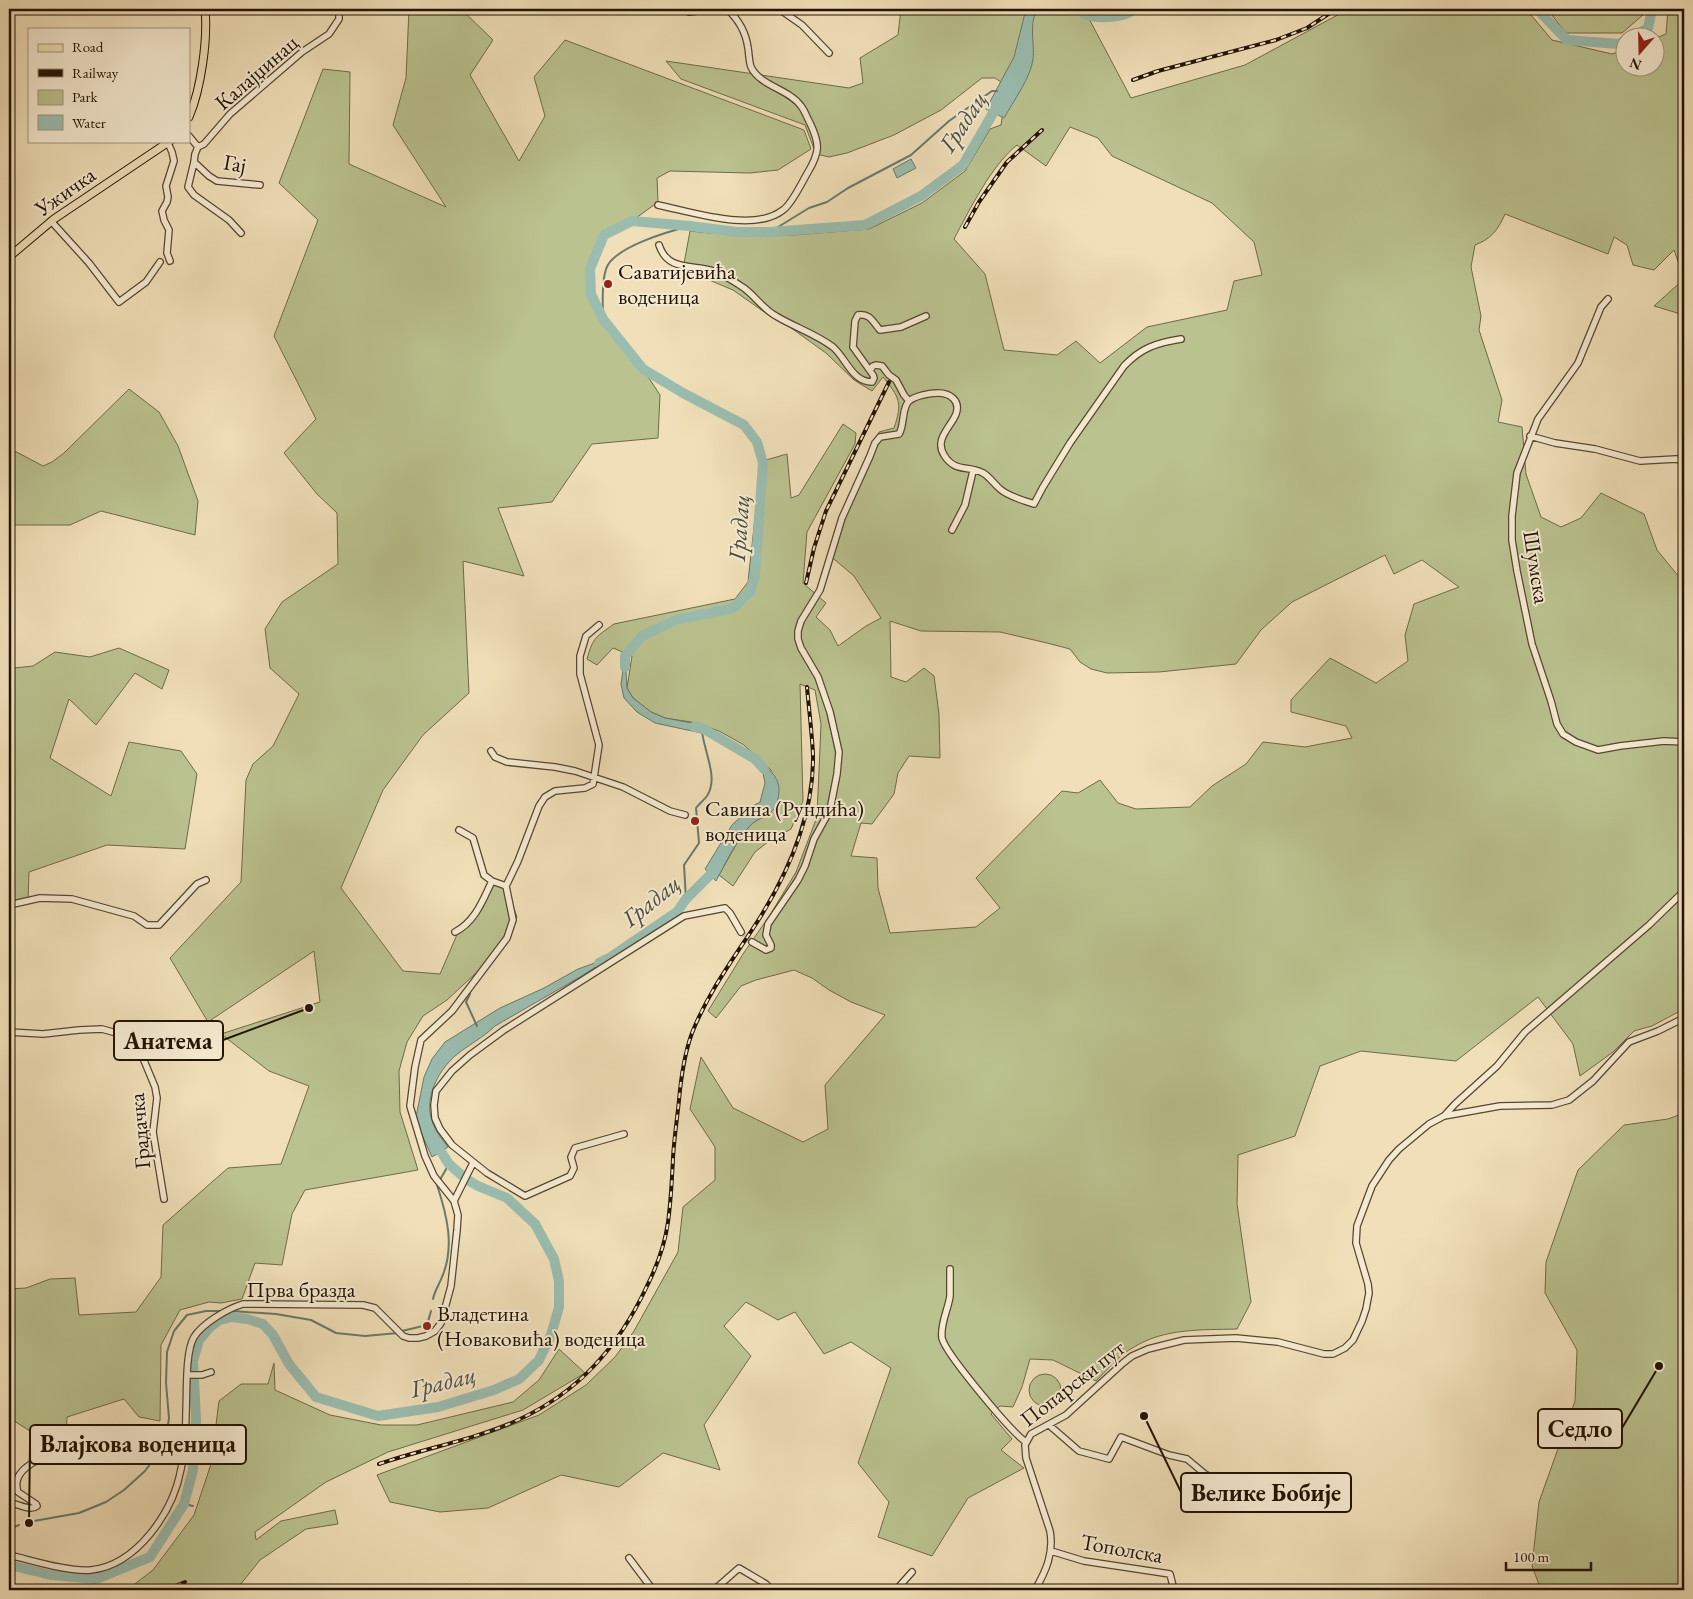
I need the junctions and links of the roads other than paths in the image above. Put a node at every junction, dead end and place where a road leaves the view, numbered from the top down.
1 (204, 9) edge
2 (339, 9) edge
3 (685, 9) edge
4 (699, 9) edge
5 (727, 9) edge
6 (779, 9) edge
7 (829, 53) dead end
8 (190, 114) edge
9 (190, 137) edge
10 (169, 142) edge
11 (198, 147) junction
12 (194, 162) junction
13 (260, 185) dead end
14 (658, 205) dead end
15 (51, 221) junction
16 (241, 233) dead end
17 (659, 246) dead end
18 (9, 257) edge
19 (170, 260) dead end
20 (160, 262) dead end
21 (1608, 299) dead end
22 (926, 316) dead end
23 (1181, 339) dead end
24 (870, 370) junction
25 (909, 401) junction
26 (1530, 436) junction
27 (1684, 461) edge
28 (973, 471) junction
29 (952, 530) dead end
30 (599, 625) dead end
31 (1684, 742) edge
32 (491, 751) dead end
33 (594, 778) junction
34 (685, 815) dead end
35 (459, 830) dead end
36 (206, 880) dead end
37 (492, 881) junction
38 (506, 886) junction
39 (1684, 891) edge
40 (9, 905) edge
41 (455, 932) dead end
42 (741, 932) tunnel mouth
43 (752, 942) tunnel mouth
44 (1684, 1018) edge
45 (9, 1032) edge
46 (1444, 1116) junction
47 (624, 1134) dead end
48 (472, 1165) junction
49 (164, 1200) dead end
50 (454, 1201) junction
51 (950, 1269) dead end
52 (211, 1372) dead end
53 (188, 1375) junction
54 (1049, 1425) junction
55 (1026, 1442) junction
56 (38, 1460) dead end
57 (1244, 1495) dead end
58 (9, 1503) edge
59 (1051, 1551) junction
60 (9, 1555) edge
61 (629, 1558) dead end
62 (912, 1572) dead end
63 (653, 1590) edge
64 (714, 1590) edge
65 (772, 1590) edge
66 (896, 1590) edge
67 (1035, 1590) edge
68 (1174, 1590) edge

1 - 8 main road
2 - 11 street, Калајџинац
3 - 4 street
5 - 14 street
6 - 7 street
9 - 11 street
10 - 15 main road, Ужичка
10 - 19 street
11 - 12 street, Гај
12 - 13 street, Гај
12 - 16 street
15 - 18 main road, Ужичка
15 - 20 street
17 - 24 street
21 - 26 street, Шумска
22 - 24 street
23 - 28 street
24 - 25 street
25 - 28 street
25 - 43 street
26 - 27 street
26 - 31 street, Шумска
28 - 29 street
30 - 33 street
32 - 33 street
33 - 34 street
33 - 38 street
35 - 37 street
36 - 40 street
37 - 38 street
37 - 41 street
38 - 50 street, Прва бразда
39 - 46 street
42 - 48 street
44 - 46 street, Попарски пут
45 - 49 street, Градачка
46 - 54 street, Попарски пут
47 - 48 street
48 - 50 street
50 - 53 street, Прва бразда
51 - 55 street
52 - 53 street
53 - 60 street, Прва бразда
54 - 55 street, Попарски пут
54 - 57 street
55 - 59 street, Попарски пут
56 - 58 street
59 - 67 street, Попарски пут
59 - 68 street, Тополска
61 - 63 street
62 - 66 street
64 - 65 street

